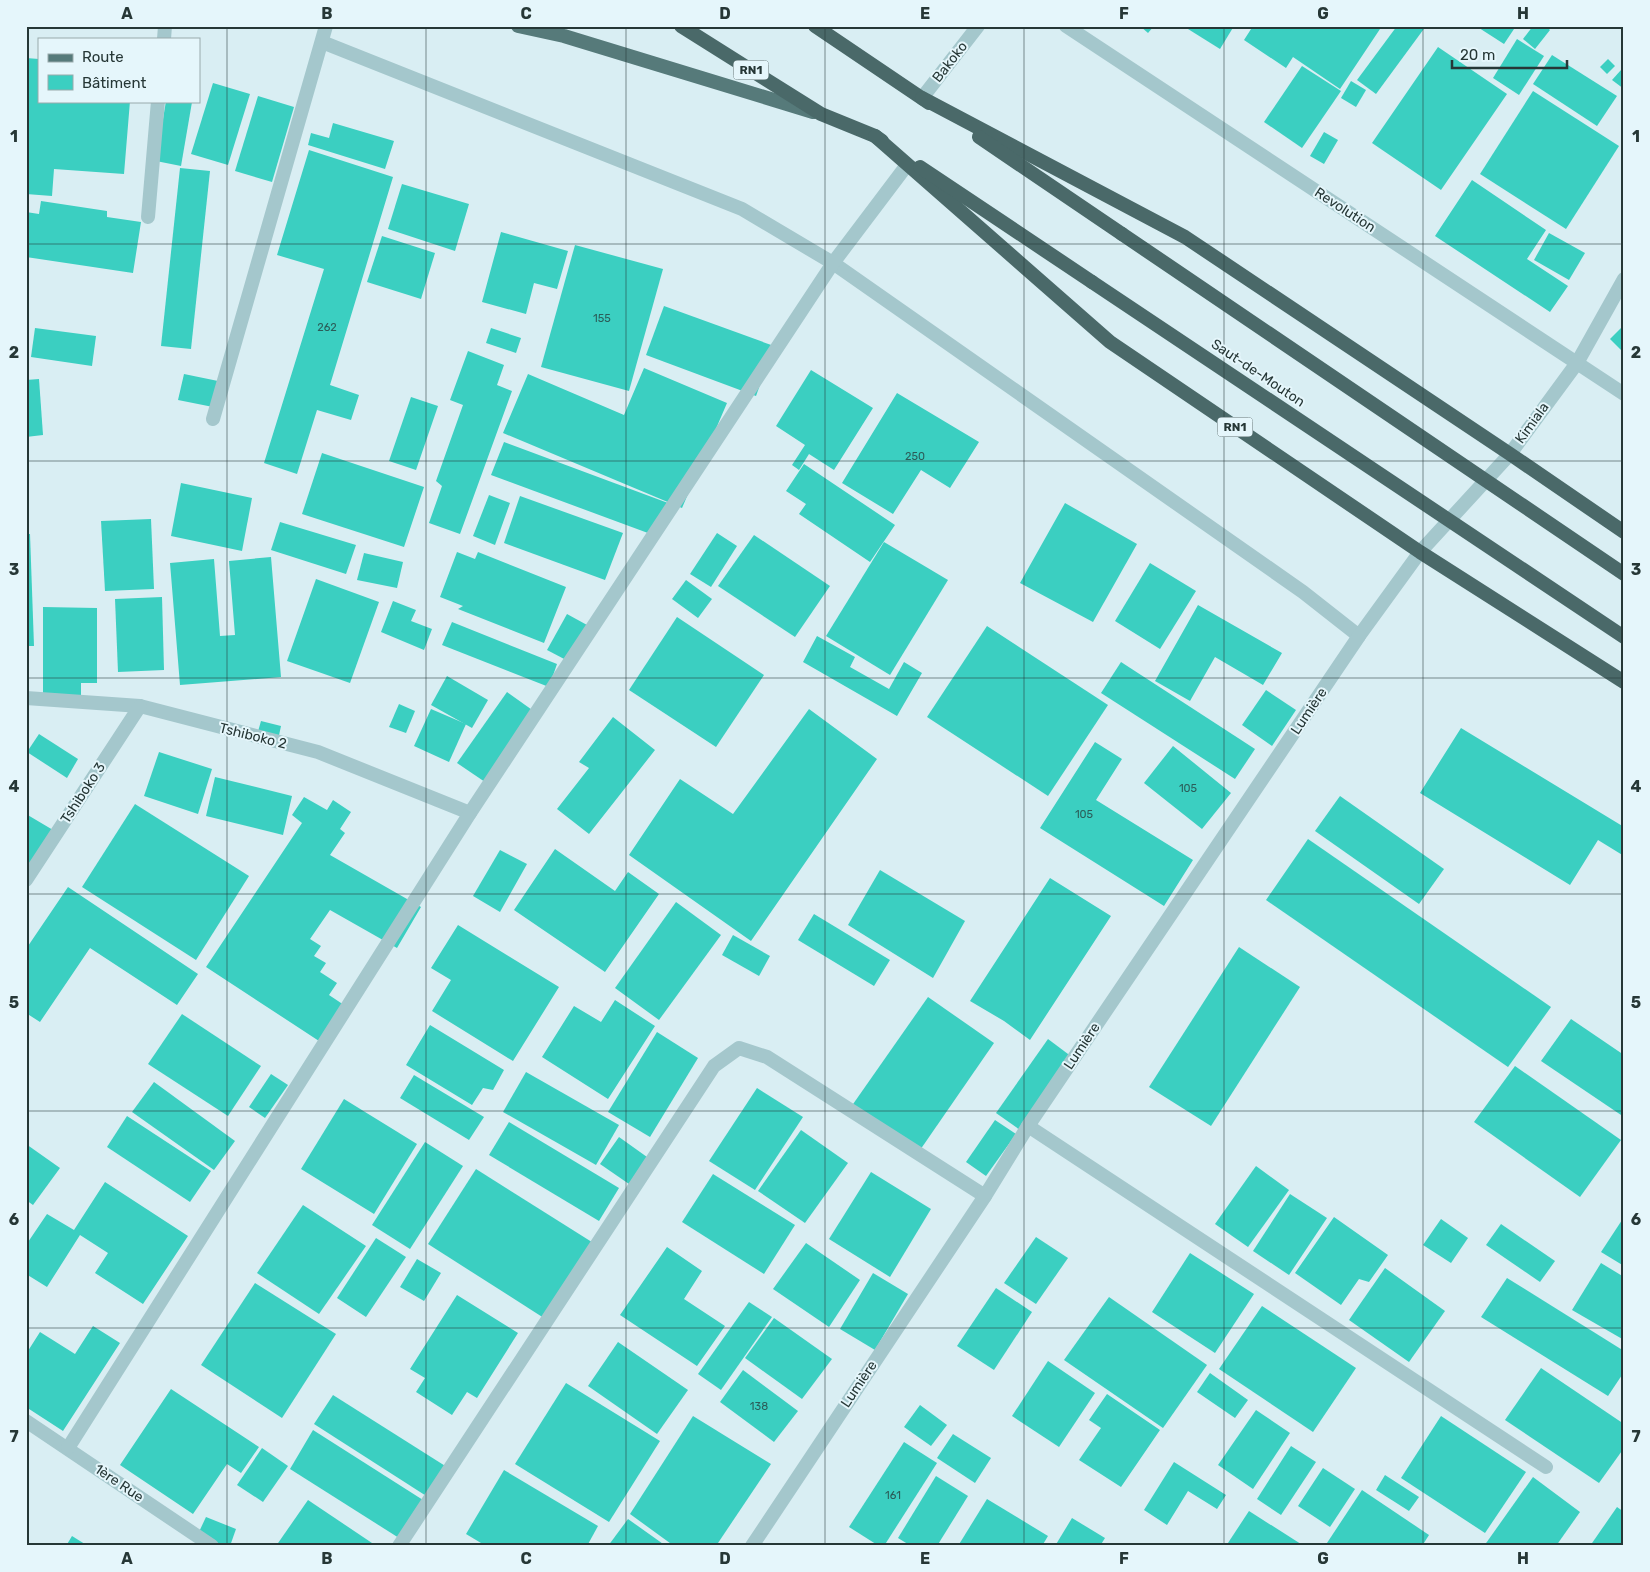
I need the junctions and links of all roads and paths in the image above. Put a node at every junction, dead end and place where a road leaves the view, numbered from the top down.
1 (326, 26) edge
2 (518, 26) edge
3 (681, 26) edge
4 (815, 26) edge
5 (978, 26) edge
6 (1066, 26) edge
7 (322, 42) junction
8 (922, 98) junction
9 (158, 102) edge
10 (821, 114) junction
11 (874, 136) junction
12 (907, 164) junction
13 (148, 218) dead end
14 (833, 263) junction
15 (1624, 279) edge
16 (1577, 363) junction
17 (1624, 394) edge
18 (212, 419) dead end
19 (1510, 454) junction
20 (1624, 532) edge
21 (1420, 552) junction
22 (1624, 574) edge
23 (1359, 636) junction
24 (1624, 637) edge
25 (1624, 682) edge
26 (26, 698) edge
27 (140, 706) junction
28 (470, 813) junction
29 (26, 880) edge
30 (1028, 1126) junction
31 (984, 1196) junction
32 (26, 1421) edge
33 (68, 1448) junction
34 (1546, 1466) dead end
35 (212, 1546) edge
36 (399, 1546) edge
37 (752, 1546) edge

1 - 7 street
2 - 10 main road
3 - 10 highway, RN1
4 - 8 highway
5 - 8 street, Bakoko
6 - 16 street, Revolution
7 - 14 street
7 - 18 street
8 - 19 highway
8 - 22 highway, bridge
9 - 13 street
10 - 11 highway, RN1
11 - 12 highway, RN1
11 - 24 highway, Saut-de-Mouton, bridge
12 - 14 street
12 - 21 highway, RN1
14 - 23 street
14 - 28 street
15 - 16 street, Kimiala
16 - 17 street, Revolution
16 - 19 street, Kimiala
19 - 20 highway
19 - 21 street, Kimiala
21 - 23 street, Lumière
21 - 25 highway, RN1
23 - 30 street, Lumière
26 - 27 street, Tshiboko 2
27 - 28 street, Tshiboko 2
27 - 29 street, Tshiboko 3
28 - 33 street
30 - 31 street, Lumière
30 - 34 street
31 - 36 street
31 - 37 street, Lumière
32 - 33 street, 1ère Rue
33 - 35 street, 1ère Rue

